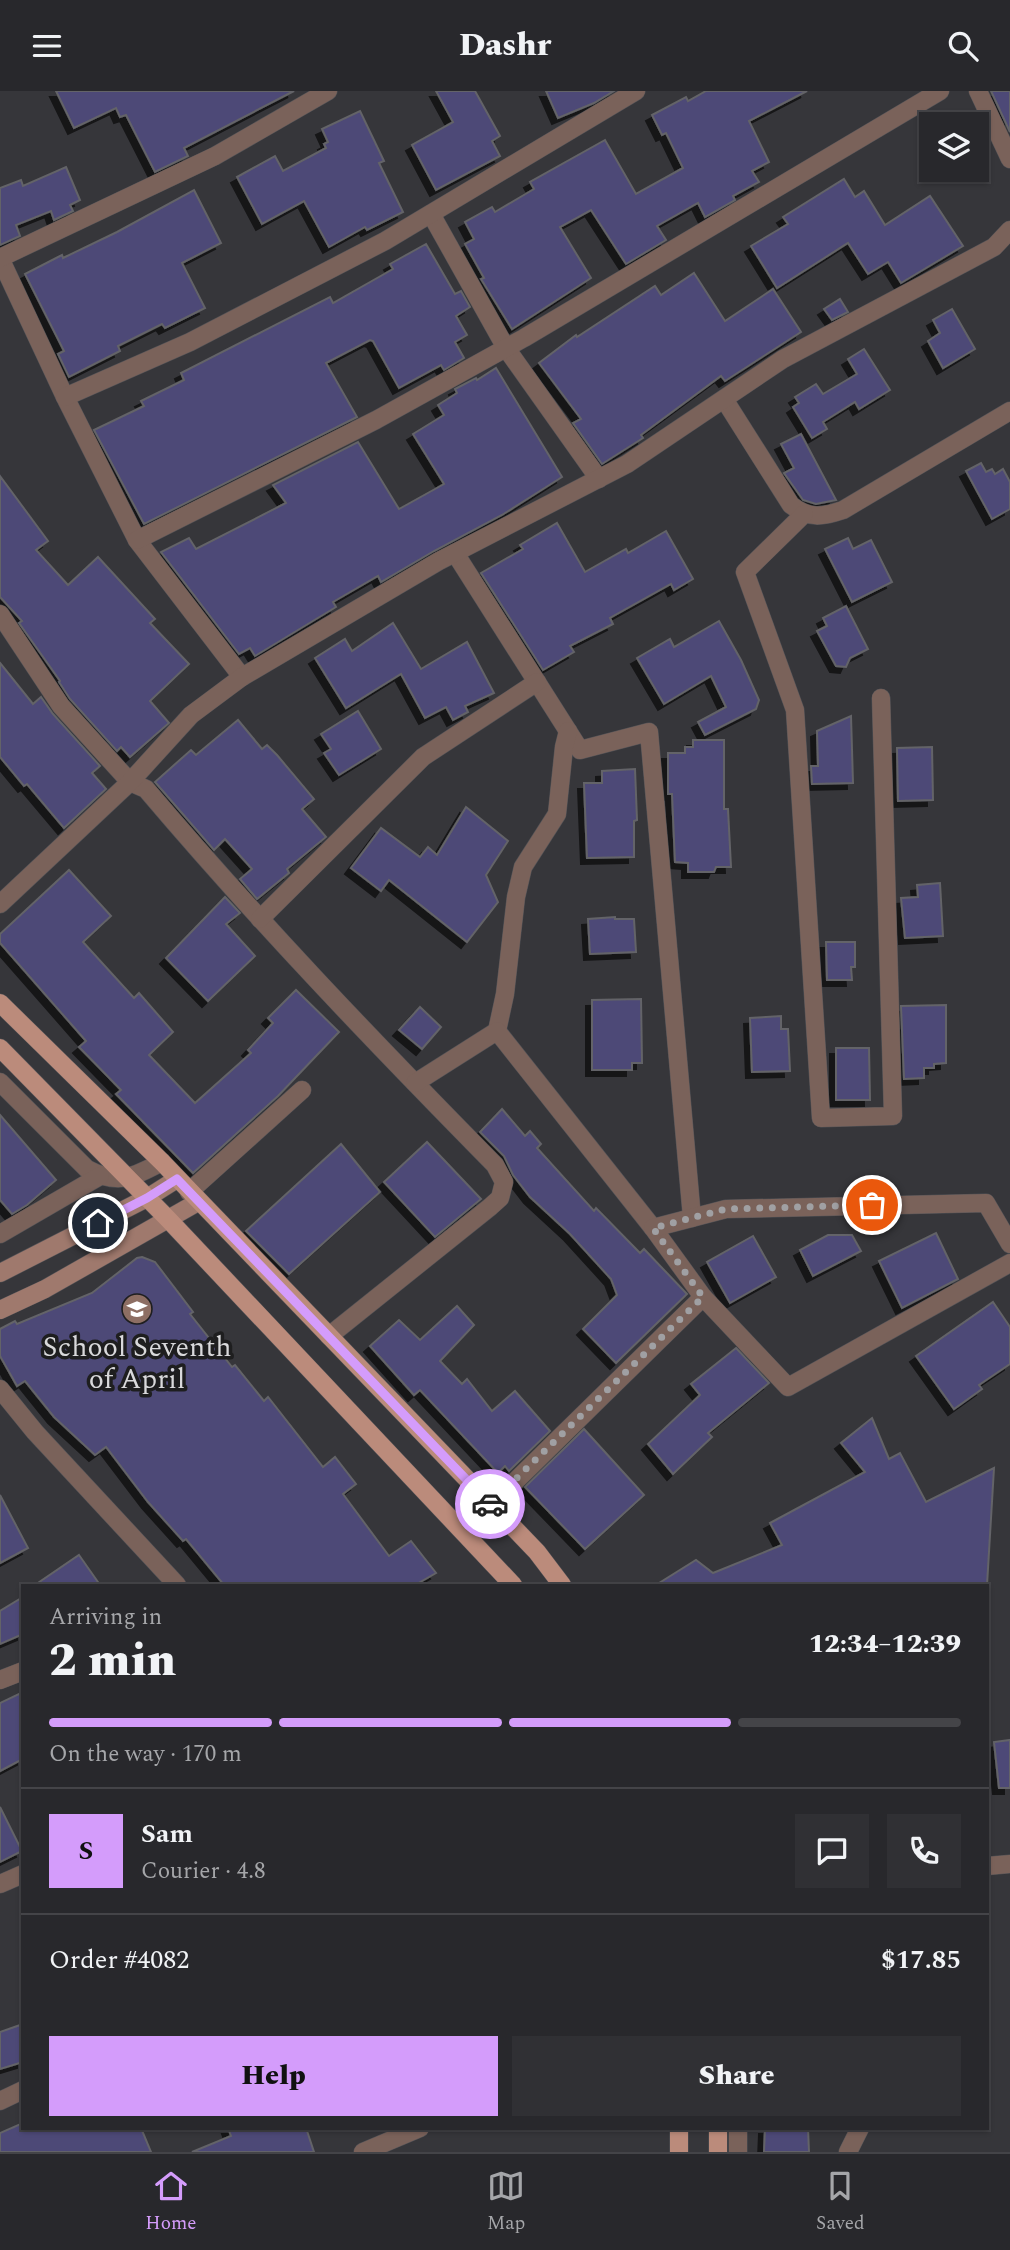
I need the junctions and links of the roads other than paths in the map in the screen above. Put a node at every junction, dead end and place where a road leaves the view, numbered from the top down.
1 (328, 91) edge
2 (636, 91) edge
3 (940, 91) edge
4 (978, 91) edge
5 (1010, 159) edge
6 (431, 214) junction
7 (1010, 230) edge
8 (0, 258) edge
9 (506, 348) junction
10 (65, 397) junction
11 (724, 399) junction
12 (1010, 411) edge
13 (598, 479) junction
14 (804, 515) junction
15 (137, 540) junction
16 (454, 553) junction
17 (0, 614) edge
18 (242, 677) junction
19 (537, 682) junction
20 (881, 698) dead end
21 (568, 731) junction
22 (130, 782) junction
23 (0, 904) edge
24 (260, 919) junction
25 (0, 1003) edge
26 (497, 1031) junction
27 (0, 1048) edge
28 (0, 1082) edge
29 (415, 1083) junction
30 (302, 1090) dead end
31 (162, 1163) junction
32 (100, 1176) junction
33 (128, 1179) junction
34 (188, 1191) junction
35 (147, 1198) junction
36 (692, 1218) junction
37 (168, 1219) junction
38 (653, 1228) junction
39 (0, 1234) edge
40 (1010, 1244) edge
41 (1010, 1263) edge
42 (0, 1273) edge
43 (703, 1297) junction
44 (0, 1311) edge
45 (329, 1336) junction
46 (0, 1389) edge
47 (491, 1505) junction
48 (176, 1584) edge
49 (512, 1584) edge
50 (561, 1584) edge
51 (21, 1672) edge
52 (0, 1680) edge
53 (1010, 1864) edge
54 (989, 1866) edge
55 (21, 1875) edge
56 (0, 1884) edge
57 (21, 2091) edge
58 (0, 2101) edge
59 (416, 2130) edge
60 (679, 2130) edge
61 (718, 2130) edge
62 (738, 2130) edge
63 (859, 2130) edge
64 (381, 2148) edge
65 (363, 2152) edge
66 (679, 2152) edge
67 (718, 2152) edge
68 (738, 2152) edge
69 (848, 2152) edge

1 - 8 street
2 - 6 street
3 - 9 street
4 - 5 street
6 - 9 street
6 - 10 street
7 - 11 street
8 - 10 street
9 - 13 street
9 - 15 street
10 - 15 street
11 - 13 street
11 - 14 street
12 - 14 street
13 - 16 street
14 - 20 street
15 - 18 street
16 - 18 street
16 - 19 street
17 - 22 street
18 - 22 street
19 - 21 street
19 - 24 street
21 - 26 street
21 - 36 street
22 - 23 street
22 - 24 street
24 - 29 street
25 - 31 main road
26 - 29 street
26 - 38 street
27 - 33 main road
28 - 32 street
29 - 45 street
30 - 34 street
31 - 33 street
31 - 34 main road
32 - 33 street
32 - 39 street
33 - 35 main road
34 - 35 street
34 - 37 street
34 - 45 main road
35 - 37 main road
35 - 42 street
36 - 38 street
36 - 40 street
37 - 44 street
37 - 49 main road
38 - 43 street
41 - 43 street
43 - 47 street
45 - 47 main road
46 - 48 street
47 - 50 main road
51 - 52 street
53 - 54 street
55 - 56 street
57 - 58 street
59 - 64 street
60 - 66 main road
61 - 67 main road
62 - 68 street
63 - 69 street
64 - 65 street

